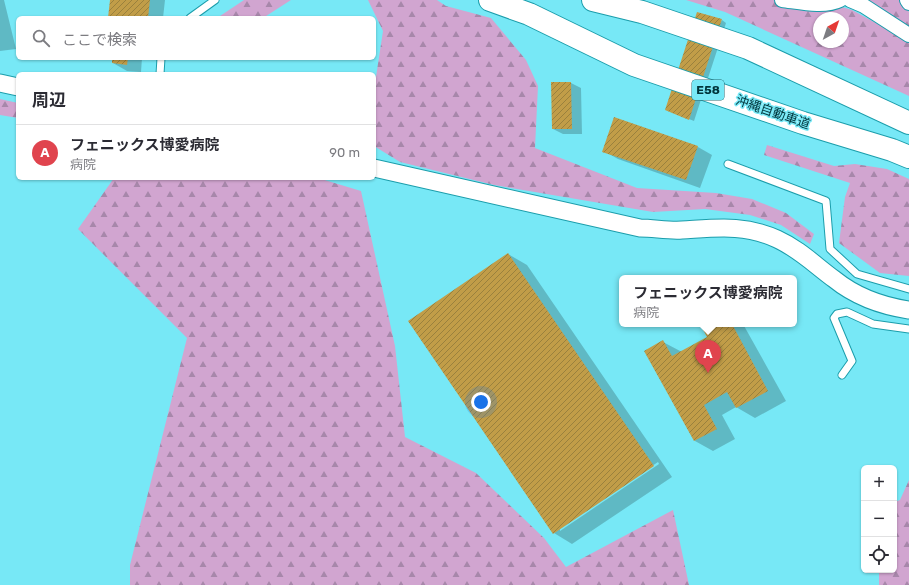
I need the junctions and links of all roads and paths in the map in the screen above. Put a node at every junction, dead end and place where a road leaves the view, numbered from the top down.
1 (215, 0) edge
2 (490, 0) edge
3 (593, 0) edge
4 (782, 0) edge
5 (840, 0) edge
6 (850, 0) edge
7 (907, 0) edge
8 (909, 3) edge
9 (193, 16) edge
10 (909, 35) edge
11 (161, 60) edge
12 (160, 72) edge
13 (0, 83) edge
14 (16, 87) edge
15 (909, 123) edge
16 (909, 157) edge
17 (728, 164) dead end
18 (376, 168) edge
19 (909, 289) edge
20 (909, 310) edge
21 (909, 329) edge
22 (842, 375) dead end

1 - 9 lane
2 - 16 highway, 沖縄自動車道 / E58
3 - 15 highway
4 - 5 street
6 - 10 street
7 - 8 street
11 - 12 lane
13 - 14 street
17 - 19 lane
18 - 20 street
21 - 22 lane

